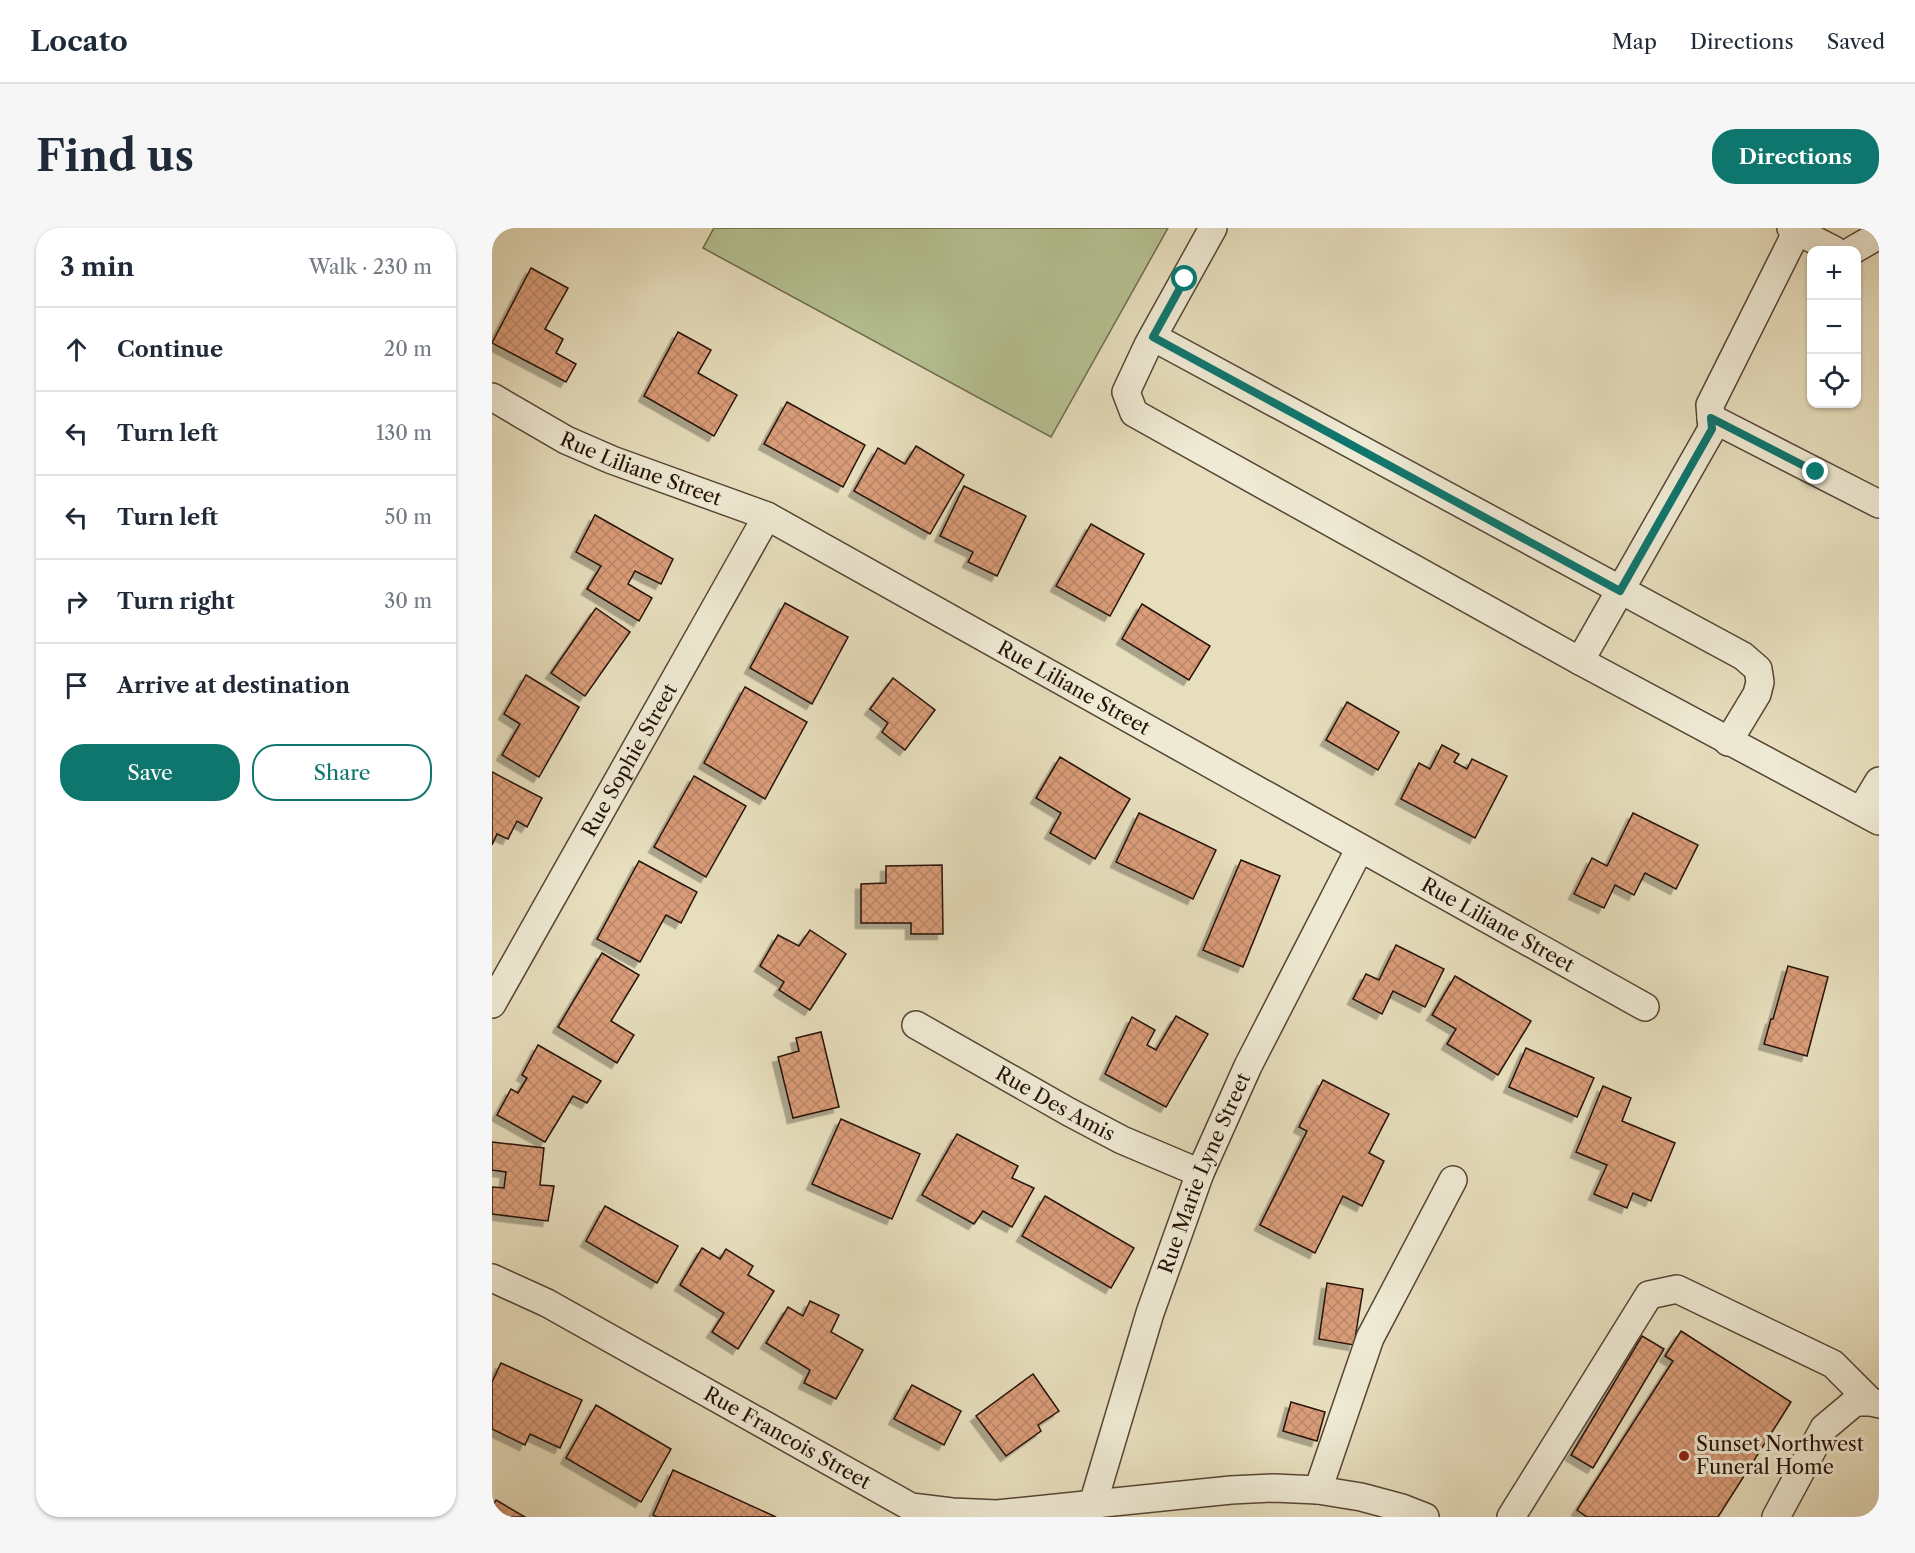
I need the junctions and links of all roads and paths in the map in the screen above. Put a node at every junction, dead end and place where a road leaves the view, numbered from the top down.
1 (1213, 228) edge
2 (1804, 231) edge
3 (1879, 235) edge
4 (1828, 246) edge
5 (1860, 246) edge
6 (1153, 337) junction
7 (492, 397) edge
8 (1711, 418) junction
9 (1879, 504) edge
10 (767, 516) junction
11 (1620, 591) junction
12 (1580, 662) junction
13 (1728, 742) junction
14 (1879, 781) edge
15 (1870, 816) edge
16 (1360, 848) junction
17 (492, 1004) edge
18 (1645, 1006) dead end
19 (916, 1025) dead end
20 (1200, 1173) junction
21 (1453, 1180) dead end
22 (492, 1278) edge
23 (1875, 1403) edge
24 (1318, 1490) junction
25 (1091, 1511) edge
26 (1424, 1517) edge
27 (1511, 1517) edge
28 (1776, 1517) edge

1 - 6 street
2 - 4 street
2 - 8 street
3 - 5 street
6 - 11 street
6 - 12 street
7 - 10 street, Rue Liliane Street
8 - 9 street
8 - 11 street
10 - 16 street, Rue Liliane Street
10 - 17 street, Rue Sophie Street
11 - 12 street
11 - 13 street
12 - 13 street
13 - 15 street
14 - 15 street
16 - 18 street, Rue Liliane Street
16 - 20 street, Rue Marie Lyne Street
19 - 20 street, Rue Des Amis
20 - 25 street, Rue Marie Lyne Street
21 - 24 street
22 - 25 street, Rue Francois Street
23 - 27 street
23 - 28 street
24 - 25 street, Rue Francois Street
24 - 26 street, Rue Francois Street

